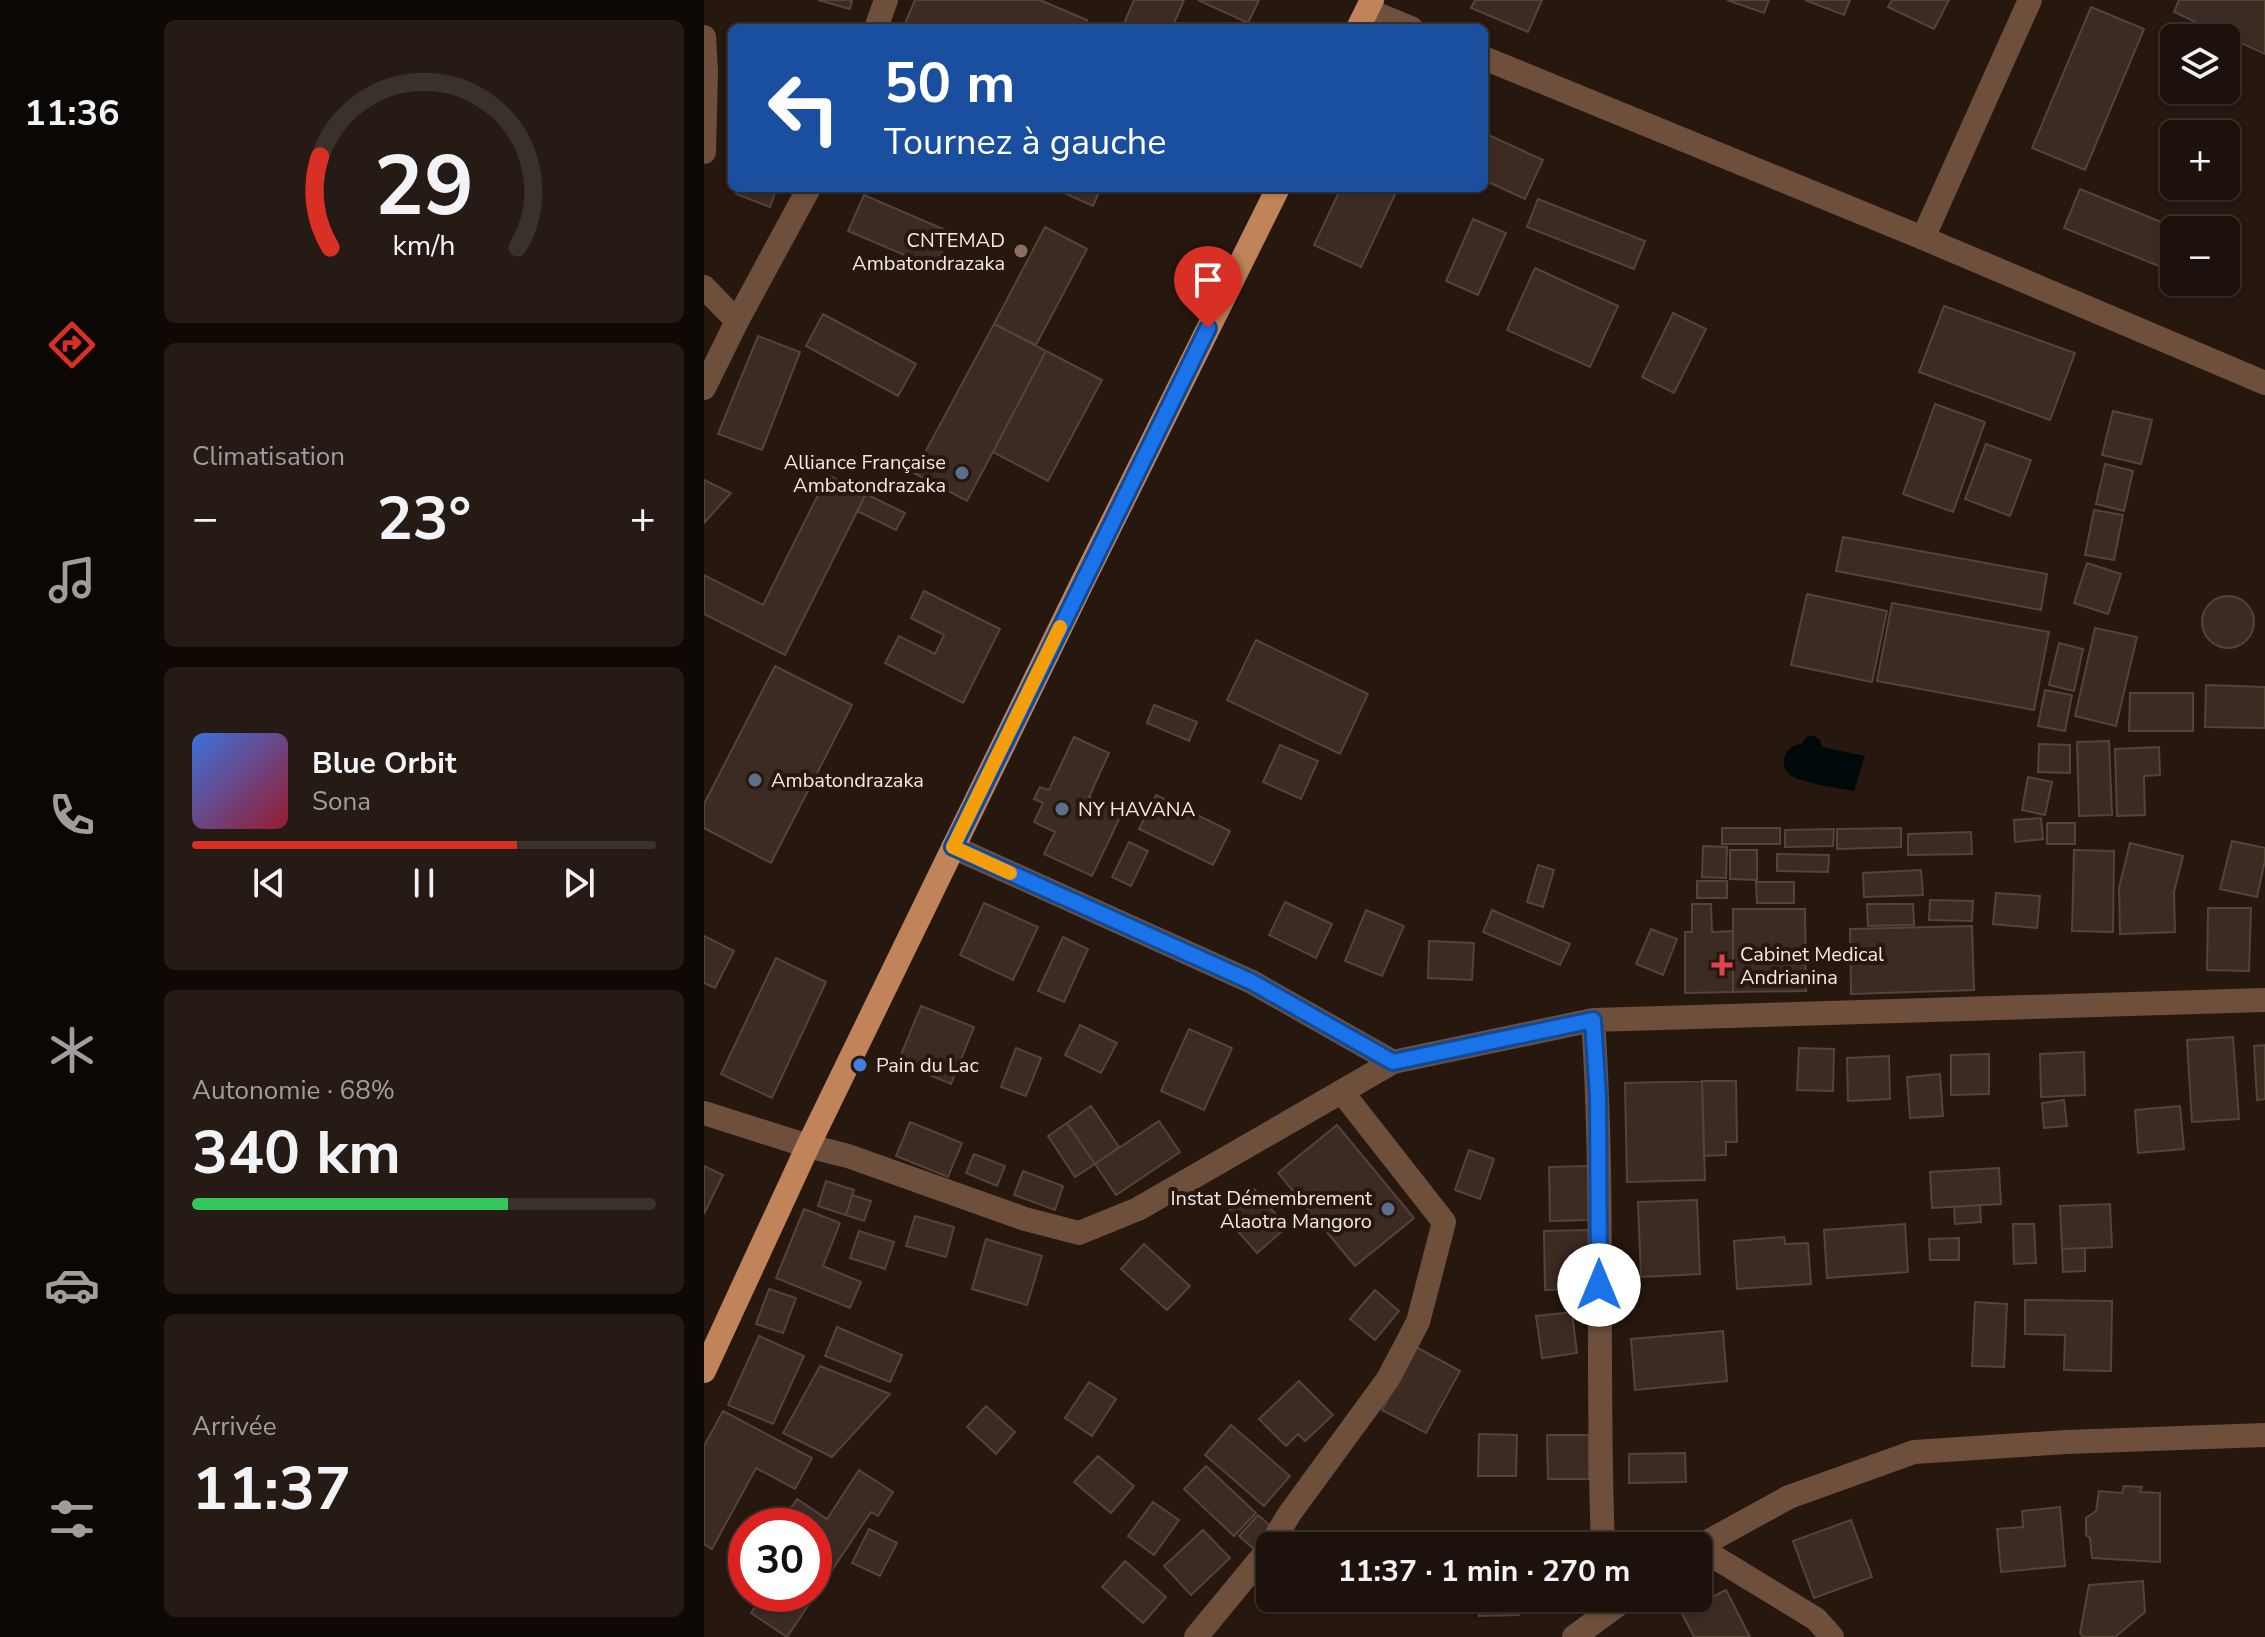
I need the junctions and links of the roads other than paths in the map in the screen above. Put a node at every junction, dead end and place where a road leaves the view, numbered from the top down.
1 (886, 0) edge
2 (2030, 0) edge
3 (1366, 13) edge
4 (877, 24) edge
5 (1399, 24) edge
6 (704, 37) edge
7 (1488, 60) edge
8 (704, 152) edge
9 (807, 192) edge
10 (1276, 192) edge
11 (1923, 238) junction
12 (706, 293) edge
13 (737, 321) junction
14 (2265, 383) edge
15 (704, 388) edge
16 (953, 847) junction
17 (2265, 1000) edge
18 (1593, 1020) junction
19 (1393, 1062) junction
20 (1342, 1092) junction
21 (704, 1113) edge
22 (808, 1146) junction
23 (704, 1371) edge
24 (2265, 1435) edge
25 (1602, 1532) edge
26 (1712, 1539) edge
27 (1712, 1556) edge
28 (1607, 1612) edge
29 (1196, 1637) edge
30 (1574, 1637) edge
31 (1832, 1637) edge

1 - 4 street
2 - 11 street
3 - 5 street
6 - 8 street
7 - 11 street
9 - 13 street
10 - 16 main road
11 - 14 street
12 - 13 street
13 - 15 street
16 - 19 street
16 - 22 main road
17 - 18 street
18 - 19 street
18 - 25 street
19 - 20 street
20 - 22 street
20 - 29 street
21 - 22 street
22 - 23 main road
24 - 26 street
27 - 31 street
28 - 30 street

